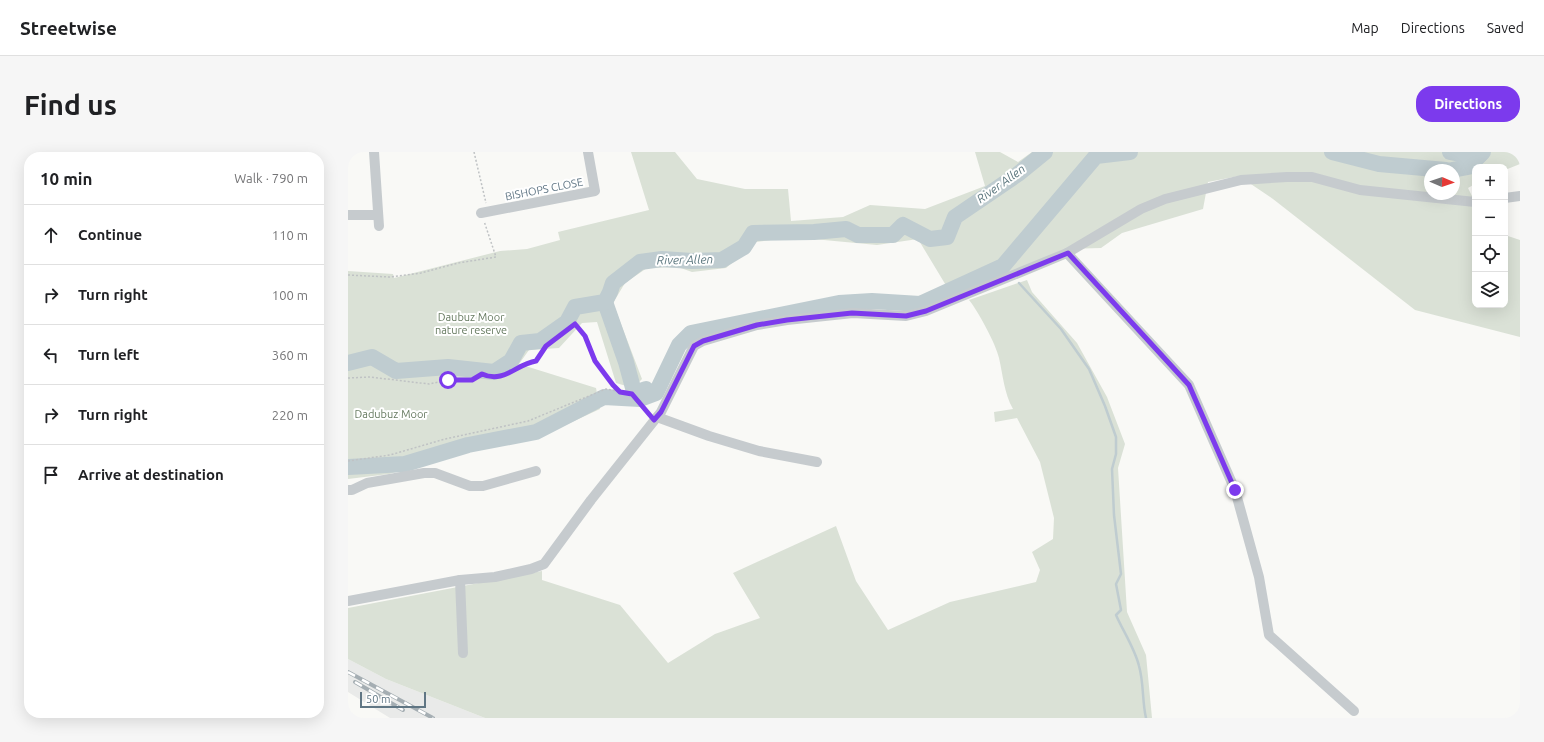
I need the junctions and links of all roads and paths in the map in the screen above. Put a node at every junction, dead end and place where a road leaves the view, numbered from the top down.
1 (374, 152) edge
2 (474, 152) edge
3 (588, 152) edge
4 (1520, 196) edge
5 (1508, 198) edge
6 (1472, 202) edge
7 (485, 213) junction
8 (348, 214) edge
9 (378, 215) junction
10 (379, 226) dead end
11 (1068, 253) junction
12 (348, 275) edge
13 (348, 378) edge
14 (620, 392) junction
15 (655, 419) junction
16 (348, 461) edge
17 (817, 462) dead end
18 (536, 471) dead end
19 (348, 490) edge
20 (460, 580) junction
21 (348, 601) edge
22 (463, 653) dead end
23 (1354, 711) dead end

1 - 9 street
2 - 7 path
3 - 7 street, BISHOPS CLOSE
4 - 5 street
6 - 11 street
7 - 12 path
8 - 9 street
9 - 10 street
11 - 15 street
11 - 23 street
13 - 14 path
14 - 15 path
14 - 16 path
15 - 17 street
15 - 20 street
18 - 19 street
20 - 21 street
20 - 22 street

